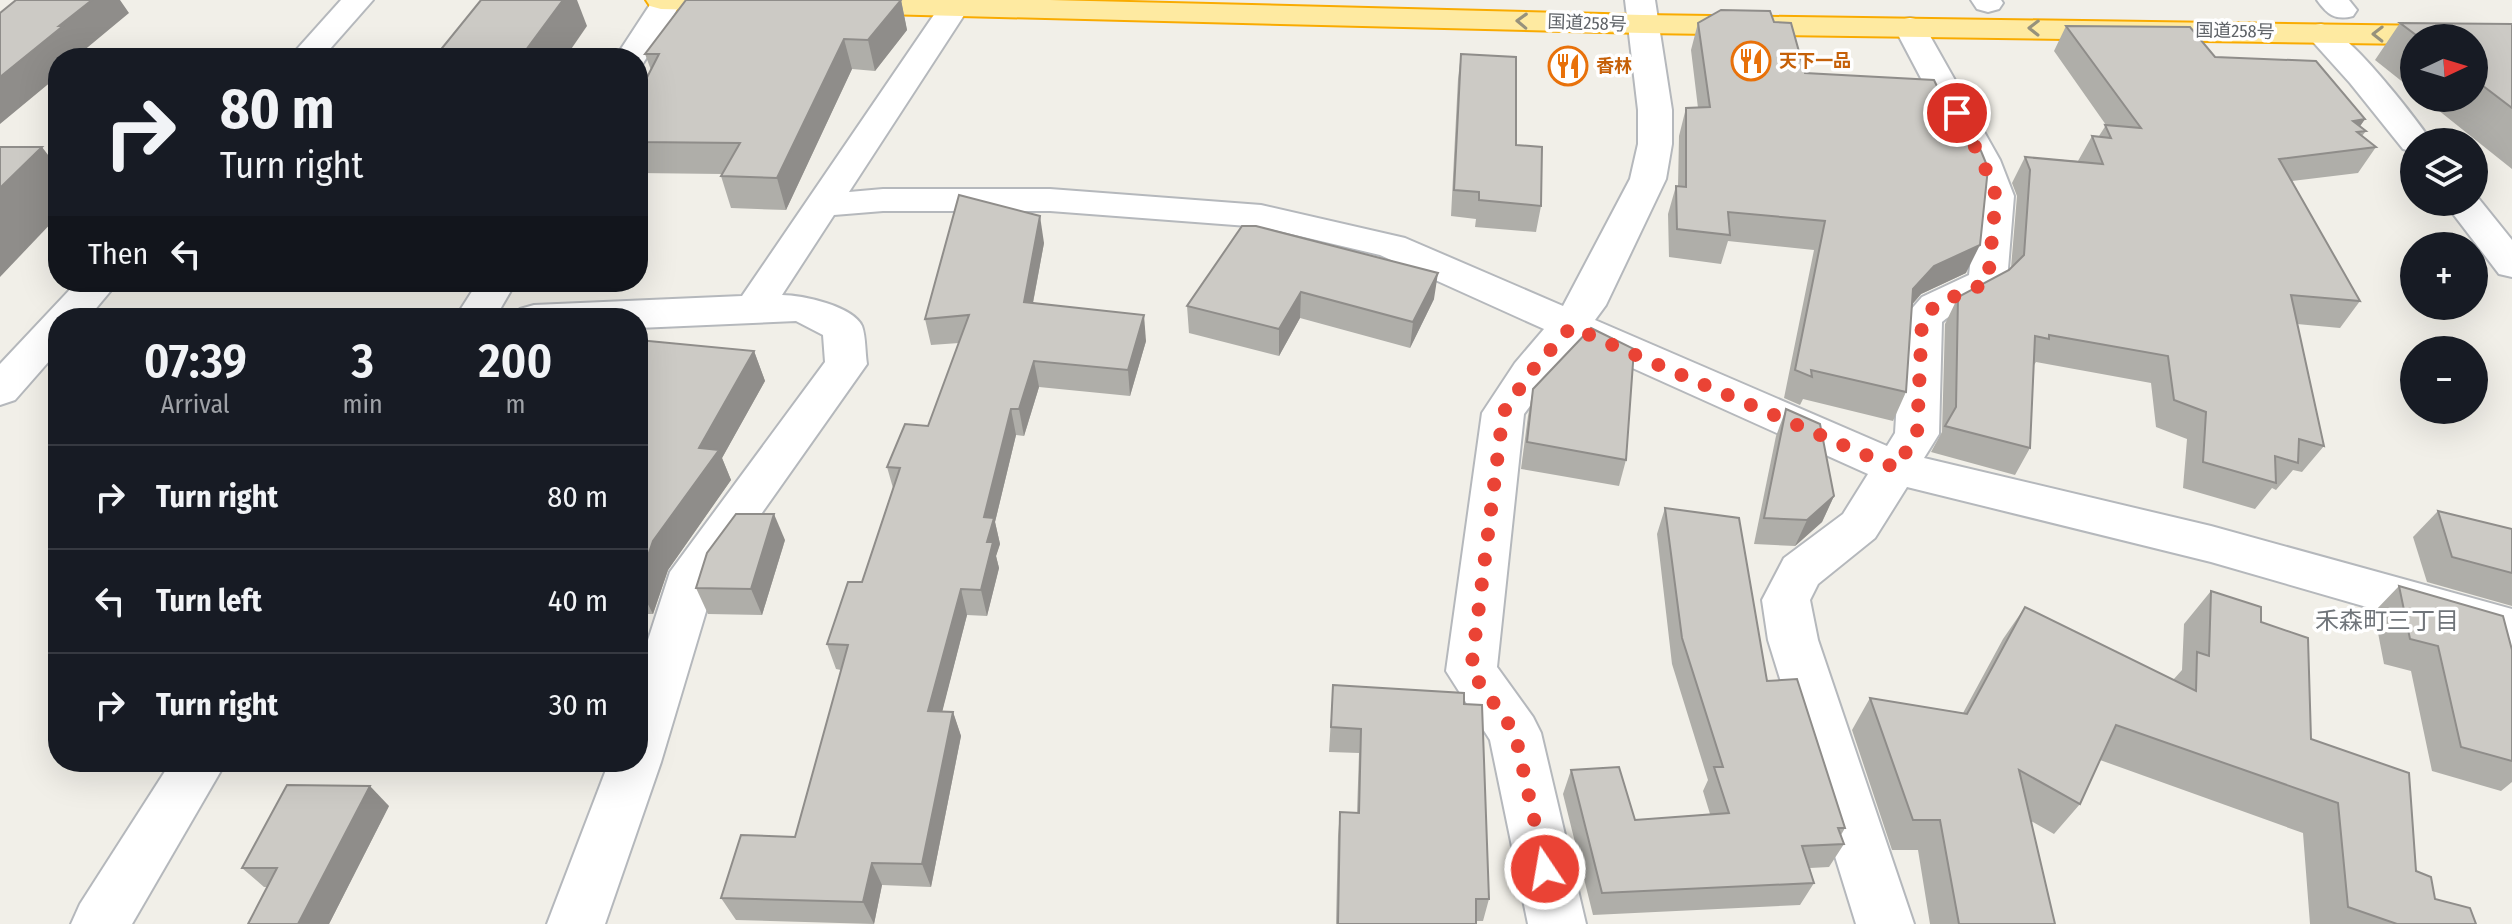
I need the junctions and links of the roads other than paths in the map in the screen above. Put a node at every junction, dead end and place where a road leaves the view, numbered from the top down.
1 (358, 0) edge
2 (661, 0) edge
3 (668, 0) edge
4 (1825, 0) edge
5 (1987, 2) edge
6 (780, 3) edge
7 (812, 3) edge
8 (955, 6) junction
9 (1641, 12) edge
10 (2512, 13) edge
11 (2332, 14) edge
12 (1910, 27) junction
13 (2512, 36) edge
14 (314, 48) edge
15 (637, 48) edge
16 (2404, 128) edge
17 (826, 205) junction
18 (2473, 216) edge
19 (2512, 265) edge
20 (90, 292) edge
21 (77, 308) edge
22 (754, 308) junction
23 (648, 314) edge
24 (1571, 327) junction
25 (48, 332) edge
26 (0, 340) edge
27 (48, 340) edge
28 (0, 390) edge
29 (1896, 468) junction
30 (2512, 629) edge
31 (648, 720) edge
32 (194, 772) edge
33 (631, 772) edge
34 (100, 924) edge
35 (576, 924) edge
36 (1557, 924) edge
37 (1885, 924) edge

1 - 14 street
2 - 3 highway
3 - 6 highway
3 - 15 street
4 - 5 highway, 国道258号
5 - 11 highway, 国道258号
7 - 8 highway, 国道258号
9 -> 8 highway, 国道258号
8 - 17 street
9 - 12 highway, 国道258号
9 - 24 street
10 - 11 highway, 国道258号
11 -> 12 highway, 国道258号
13 -> 11 highway, 国道258号
11 - 16 street
12 - 29 street
17 - 22 street
17 - 24 street
18 - 19 street
20 - 21 street
22 - 23 street
22 - 31 street
24 - 29 street
24 - 36 street
25 - 26 street
27 - 28 street
29 - 30 street
29 - 37 street
32 - 34 street
33 - 35 street

